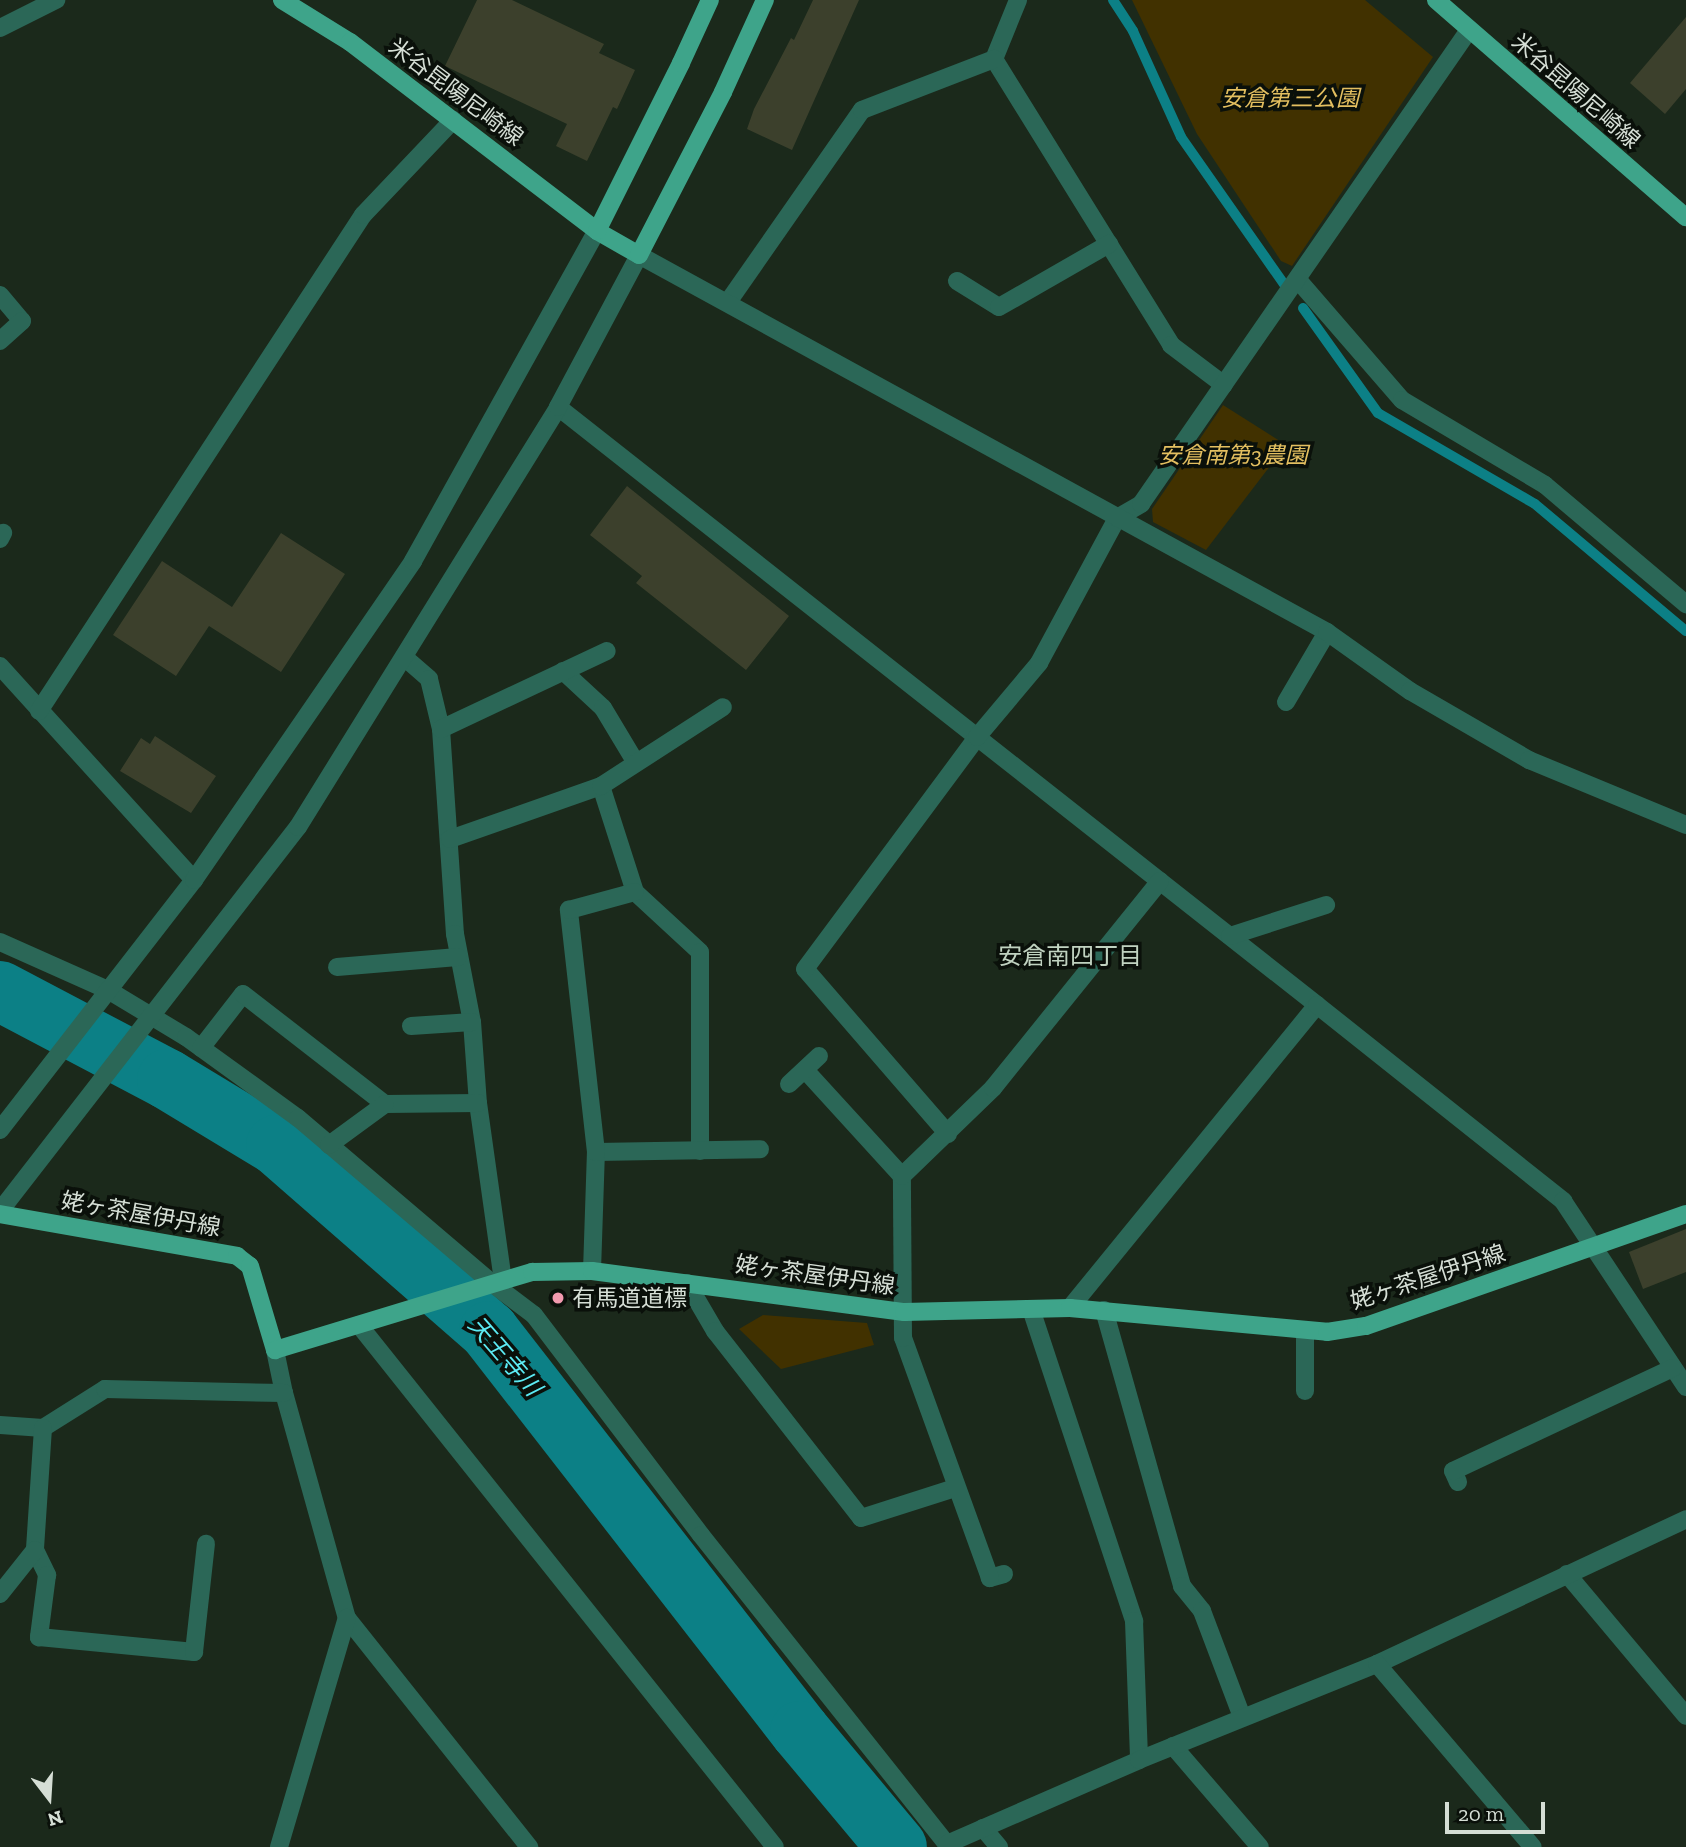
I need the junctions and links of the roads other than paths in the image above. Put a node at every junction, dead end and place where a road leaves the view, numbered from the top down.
1 (56, 0) edge
2 (282, 0) edge
3 (709, 0) edge
4 (765, 0) edge
5 (1018, 0) edge
6 (1436, 0) edge
7 (0, 27) edge
8 (1469, 30) junction
9 (994, 59) junction
10 (453, 120) junction
11 (1686, 217) edge
12 (597, 231) junction
13 (1109, 244) junction
14 (639, 255) junction
15 (1298, 280) junction
16 (957, 281) dead end
17 (0, 295) edge
18 (728, 302) junction
19 (0, 341) edge
20 (1224, 385) junction
21 (558, 407) junction
22 (1117, 517) junction
23 (1686, 604) edge
24 (1327, 632) junction
25 (607, 651) dead end
26 (404, 657) junction
27 (0, 666) edge
28 (563, 671) junction
29 (1286, 702) dead end
30 (723, 707) dead end
31 (39, 711) junction
32 (440, 729) junction
33 (977, 737) junction
34 (636, 763) junction
35 (601, 786) junction
36 (1686, 825) edge
37 (450, 839) junction
38 (194, 880) junction
39 (1160, 881) junction
40 (635, 892) junction
41 (1326, 905) dead end
42 (1230, 936) junction
43 (0, 942) edge
44 (458, 957) junction
45 (337, 967) dead end
46 (104, 996) junction
47 (1317, 1005) junction
48 (148, 1021) junction
49 (471, 1022) junction
50 (411, 1026) dead end
51 (201, 1048) junction
52 (819, 1056) dead end
53 (807, 1071) junction
54 (789, 1084) dead end
55 (478, 1103) junction
56 (385, 1104) junction
57 (0, 1130) edge
58 (948, 1134) junction
59 (330, 1145) junction
60 (760, 1149) dead end
61 (700, 1151) junction
62 (596, 1152) junction
63 (902, 1176) junction
64 (0, 1213) edge
65 (1686, 1214) edge
66 (1593, 1248) junction
67 (592, 1271) junction
68 (687, 1283) junction
69 (491, 1285) junction
70 (1070, 1308) junction
71 (1031, 1309) junction
72 (1104, 1310) junction
73 (904, 1311) junction
74 (359, 1325) junction
75 (1305, 1331) junction
76 (275, 1350) junction
77 (1673, 1368) junction
78 (1686, 1387) edge
79 (1305, 1391) dead end
80 (284, 1393) junction
81 (0, 1425) edge
82 (43, 1428) junction
83 (1453, 1471) dead end
84 (955, 1488) junction
85 (1686, 1519) edge
86 (206, 1544) dead end
87 (35, 1550) junction
88 (1567, 1574) junction
89 (990, 1578) dead end
90 (0, 1594) edge
91 (347, 1618) junction
92 (1377, 1664) junction
93 (1686, 1716) edge
94 (1242, 1717) junction
95 (1173, 1746) junction
96 (1139, 1760) junction
97 (983, 1828) junction
98 (766, 1844) edge
99 (948, 1845) edge
100 (279, 1847) edge
101 (529, 1847) edge
102 (999, 1847) edge
103 (1260, 1847) edge
104 (1533, 1847) edge

1 - 7 street
2 - 10 main road, 米谷昆陽尼崎線
3 - 12 main road
4 - 14 main road
5 - 9 street
6 - 8 main road, 米谷昆陽尼崎線
8 - 11 main road, 米谷昆陽尼崎線
8 - 15 street
9 - 13 street
9 - 18 street
10 - 12 main road, 米谷昆陽尼崎線
10 - 31 street
12 - 14 main road, 米谷昆陽尼崎線
12 - 38 street
13 - 16 street
13 - 20 street
14 - 18 street
14 - 21 street
15 - 20 street
15 - 23 street
17 - 19 street
18 - 22 street
20 - 22 street
21 - 26 street
21 - 33 street
22 - 24 street
22 - 33 street
24 - 29 street
24 - 36 street
25 - 28 street
26 - 32 street
26 - 48 street
27 - 31 street
28 - 32 street
28 - 34 street
30 - 34 street
31 - 38 street
32 - 37 street
33 - 39 street
33 - 58 street
34 - 35 street
35 - 37 street
35 - 40 street
37 - 44 street
38 - 46 street
39 - 42 street
39 - 58 street
40 - 61 street
40 - 62 street
41 - 42 street
42 - 47 street
43 - 46 street
44 - 45 street
44 - 49 street
46 - 48 street
46 - 57 street
47 - 66 street
47 - 70 street
48 - 51 street
48 - 64 street
49 - 50 street
49 - 55 street
51 - 56 street
51 - 59 street
52 - 53 street
53 - 54 street
53 - 63 street
55 - 56 street
55 - 69 street
56 - 59 street
58 - 63 street
59 - 69 street
60 - 61 street
61 - 62 street
62 - 67 street
63 - 73 street
64 - 76 main road, 姥ヶ茶屋伊丹線
65 - 66 main road, 姥ヶ茶屋伊丹線
66 - 75 main road, 姥ヶ茶屋伊丹線
66 - 77 street
67 - 68 main road, 姥ヶ茶屋伊丹線
67 - 69 main road, 姥ヶ茶屋伊丹線
68 - 73 main road, 姥ヶ茶屋伊丹線
68 - 84 street
69 - 74 main road, 姥ヶ茶屋伊丹線
69 - 99 street
70 - 71 main road, 姥ヶ茶屋伊丹線
70 - 72 main road, 姥ヶ茶屋伊丹線
71 - 73 main road, 姥ヶ茶屋伊丹線
71 - 96 street
72 - 75 main road, 姥ヶ茶屋伊丹線
72 - 94 street
73 - 84 street
74 - 76 main road, 姥ヶ茶屋伊丹線
74 - 98 street
75 - 79 street
76 - 80 street
77 - 78 street
77 - 83 street
80 - 82 street
80 - 91 street
81 - 82 street
82 - 87 street
84 - 89 street
85 - 88 street
86 - 87 street
87 - 90 street
88 - 92 street
88 - 93 street
91 - 100 street
91 - 101 street
92 - 94 street
92 - 104 street
94 - 95 street
95 - 96 street
95 - 103 street
96 - 97 street
97 - 99 street
97 - 102 street

